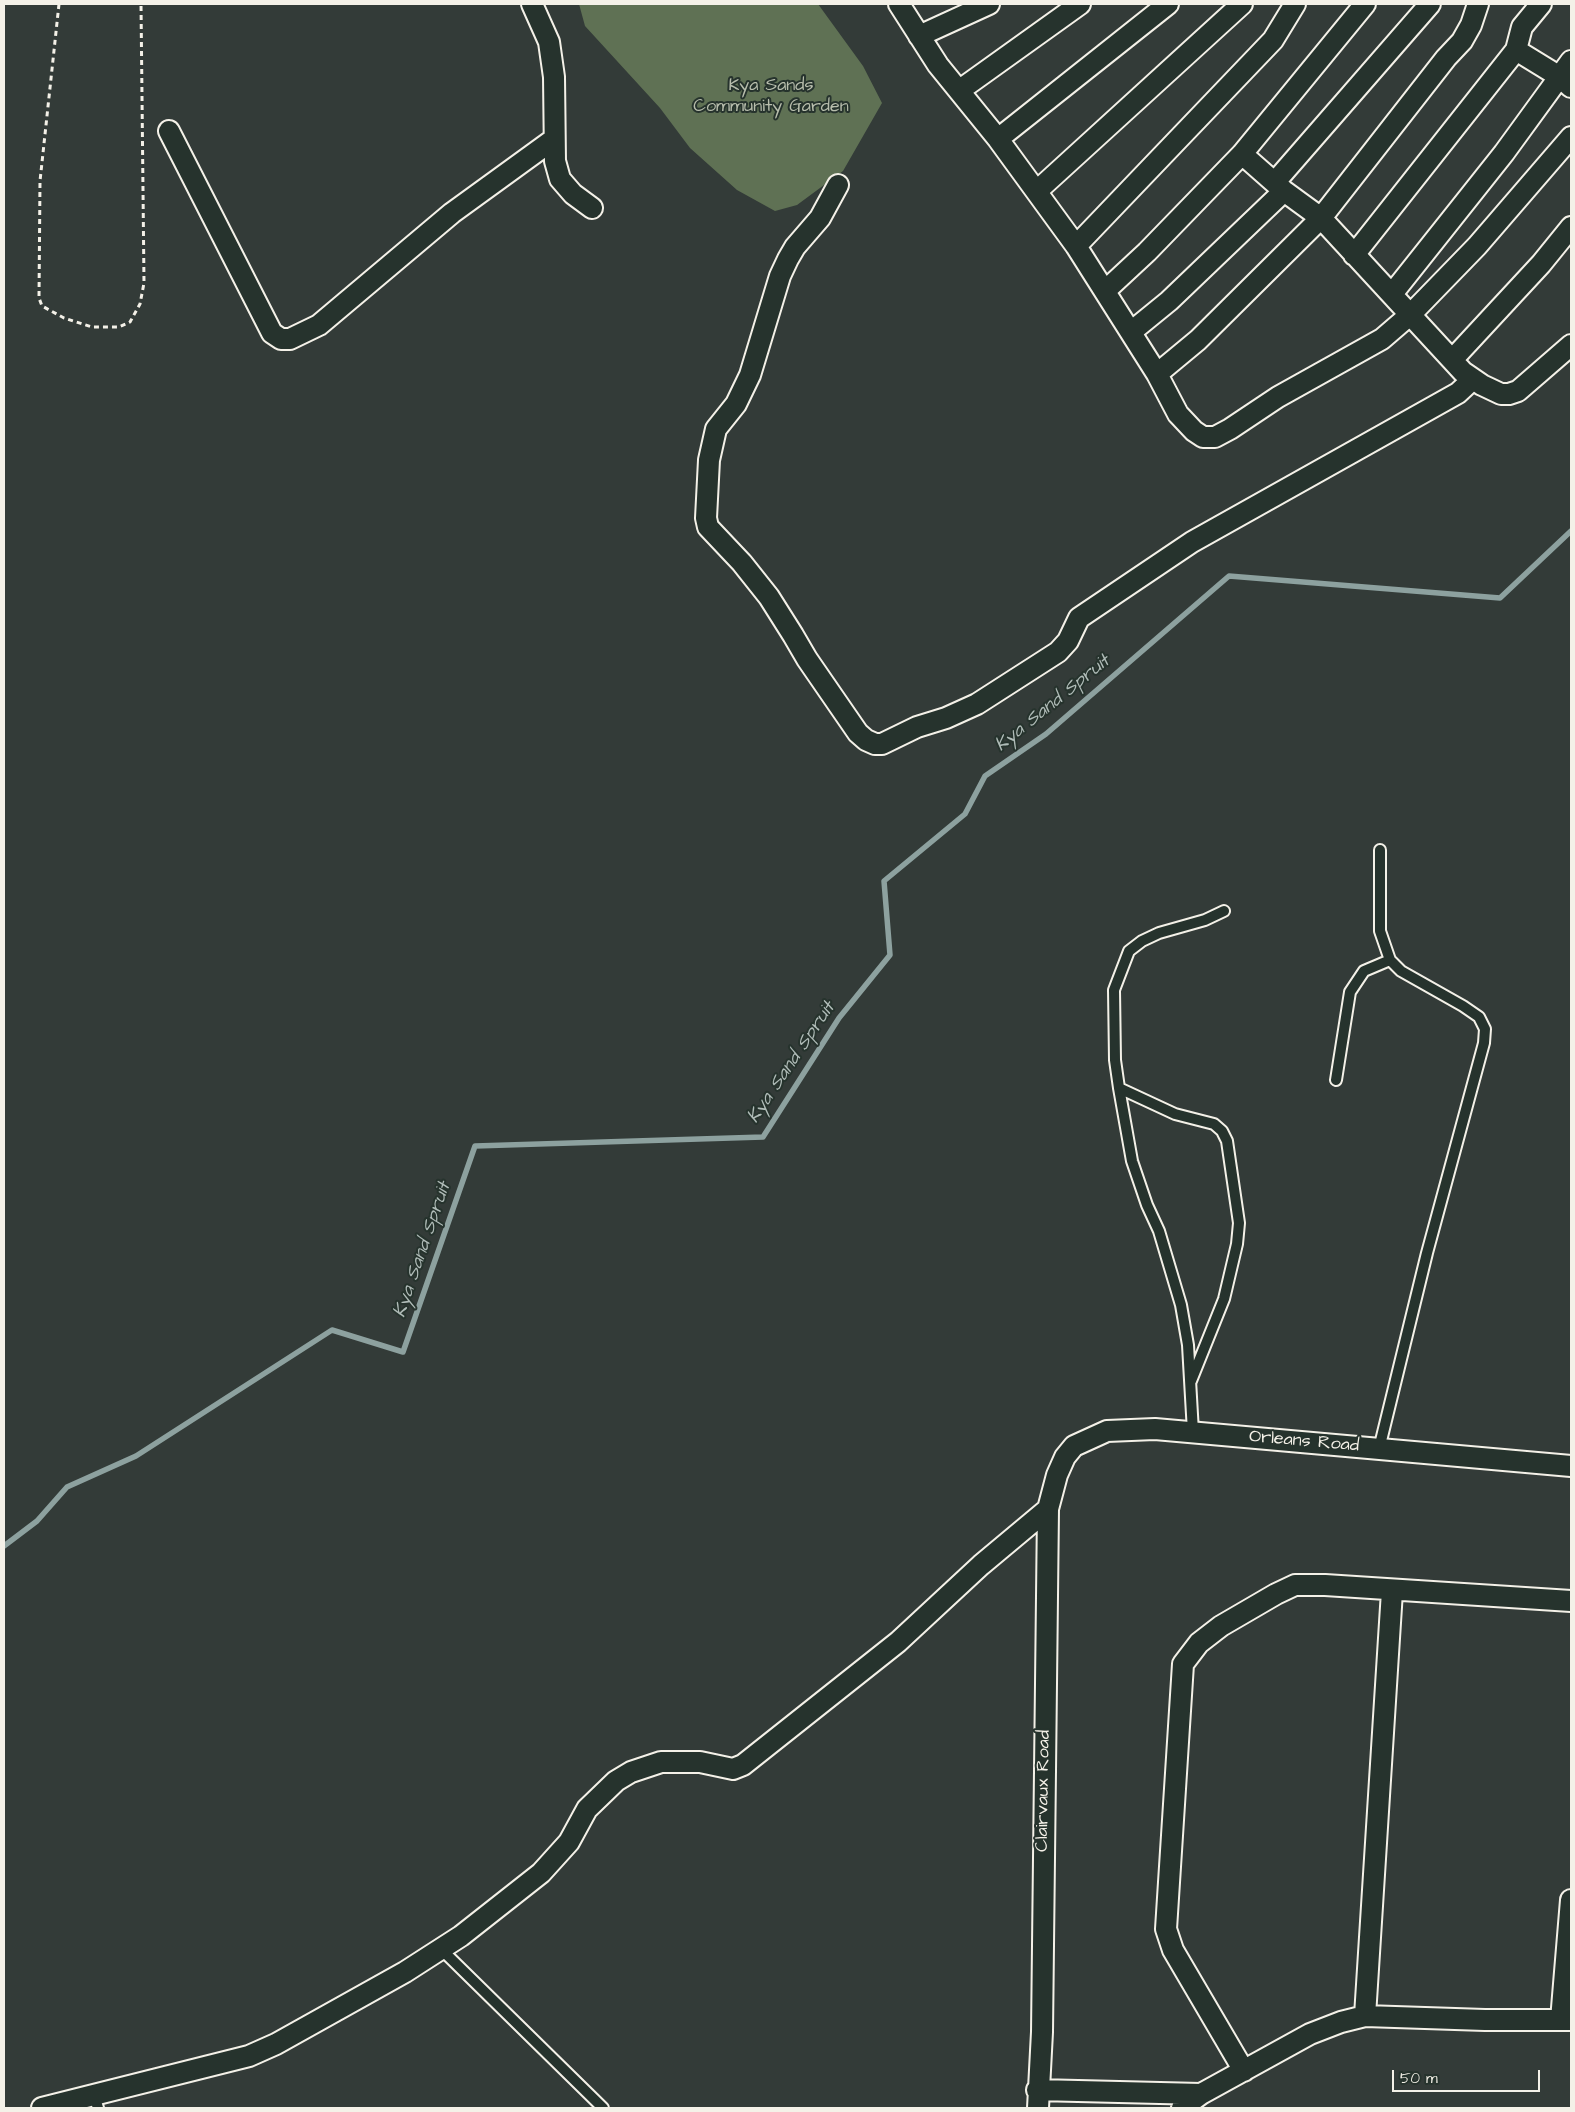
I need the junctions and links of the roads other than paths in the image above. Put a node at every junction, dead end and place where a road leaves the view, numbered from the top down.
1 (532, 4) edge
2 (899, 4) edge
3 (989, 4) edge
4 (1080, 4) edge
5 (1168, 4) edge
6 (1242, 4) edge
7 (1295, 4) edge
8 (1365, 4) edge
9 (1430, 4) edge
10 (1477, 4) edge
11 (1541, 4) edge
12 (920, 36) junction
13 (1516, 50) junction
14 (1571, 61) edge
15 (1565, 82) edge
16 (960, 90) junction
17 (169, 131) dead end
18 (1571, 137) edge
19 (554, 139) junction
20 (998, 139) junction
21 (1242, 154) junction
22 (838, 185) dead end
23 (1280, 186) junction
24 (1037, 190) junction
25 (592, 208) dead end
26 (1321, 218) junction
27 (1571, 227) edge
28 (1076, 246) junction
29 (1354, 255) junction
30 (1105, 291) junction
31 (1392, 294) junction
32 (1411, 314) junction
33 (1131, 332) junction
34 (1571, 345) edge
35 (1452, 360) junction
36 (1157, 374) junction
37 (1474, 380) junction
38 (1380, 850) dead end
39 (1224, 911) dead end
40 (1390, 960) junction
41 (1336, 1080) dead end
42 (1118, 1088) junction
43 (1190, 1384) junction
44 (1193, 1432) junction
45 (1379, 1449) junction
46 (1571, 1466) edge
47 (1057, 1475) joint
48 (1048, 1509) junction
49 (1392, 1591) junction
50 (1571, 1601) edge
51 (1571, 1900) edge
52 (441, 1949) junction
53 (1365, 2016) junction
54 (1566, 2020) edge
55 (1244, 2071) junction
56 (1201, 2094) junction
57 (1038, 2099) edge
58 (96, 2102) edge
59 (42, 2108) edge
60 (603, 2108) edge
61 (1182, 2108) edge

1 - 19 street
2 - 12 street
3 - 12 street
4 - 16 street
5 - 20 street
6 - 24 street
7 - 28 street
8 - 21 street
9 - 23 street
10 - 26 street
11 - 13 street
12 - 16 street
13 - 15 street
13 - 29 street
14 - 15 street
15 - 31 street
16 - 20 street
17 - 19 street
18 - 32 street
19 - 25 street
20 - 24 street
21 - 23 street
21 - 30 street
22 - 37 street
23 - 26 street
23 - 33 street
24 - 28 street
26 - 29 street
26 - 36 street
27 - 35 street
28 - 30 street
29 - 31 street
30 - 33 street
31 - 32 street
32 - 35 street
32 - 36 street
33 - 36 street
34 - 37 street
35 - 37 street
38 - 40 lane
39 - 42 lane
40 - 41 lane
40 - 45 lane
42 - 43 lane
42 - 43 lane
43 - 44 lane
44 - 45 street, Orleans Road
44 - 47 street, Orleans Road
45 - 46 street, Orleans Road
47 - 48 street, Clairvaux Road
48 - 52 street
48 - 57 street, Clairvaux Road
49 - 50 street
49 - 53 street
49 - 55 street
51 - 54 street
52 - 58 street
52 - 60 lane
53 - 54 street
53 - 55 street
55 - 56 street
56 - 57 street
56 - 61 street
58 - 59 street

